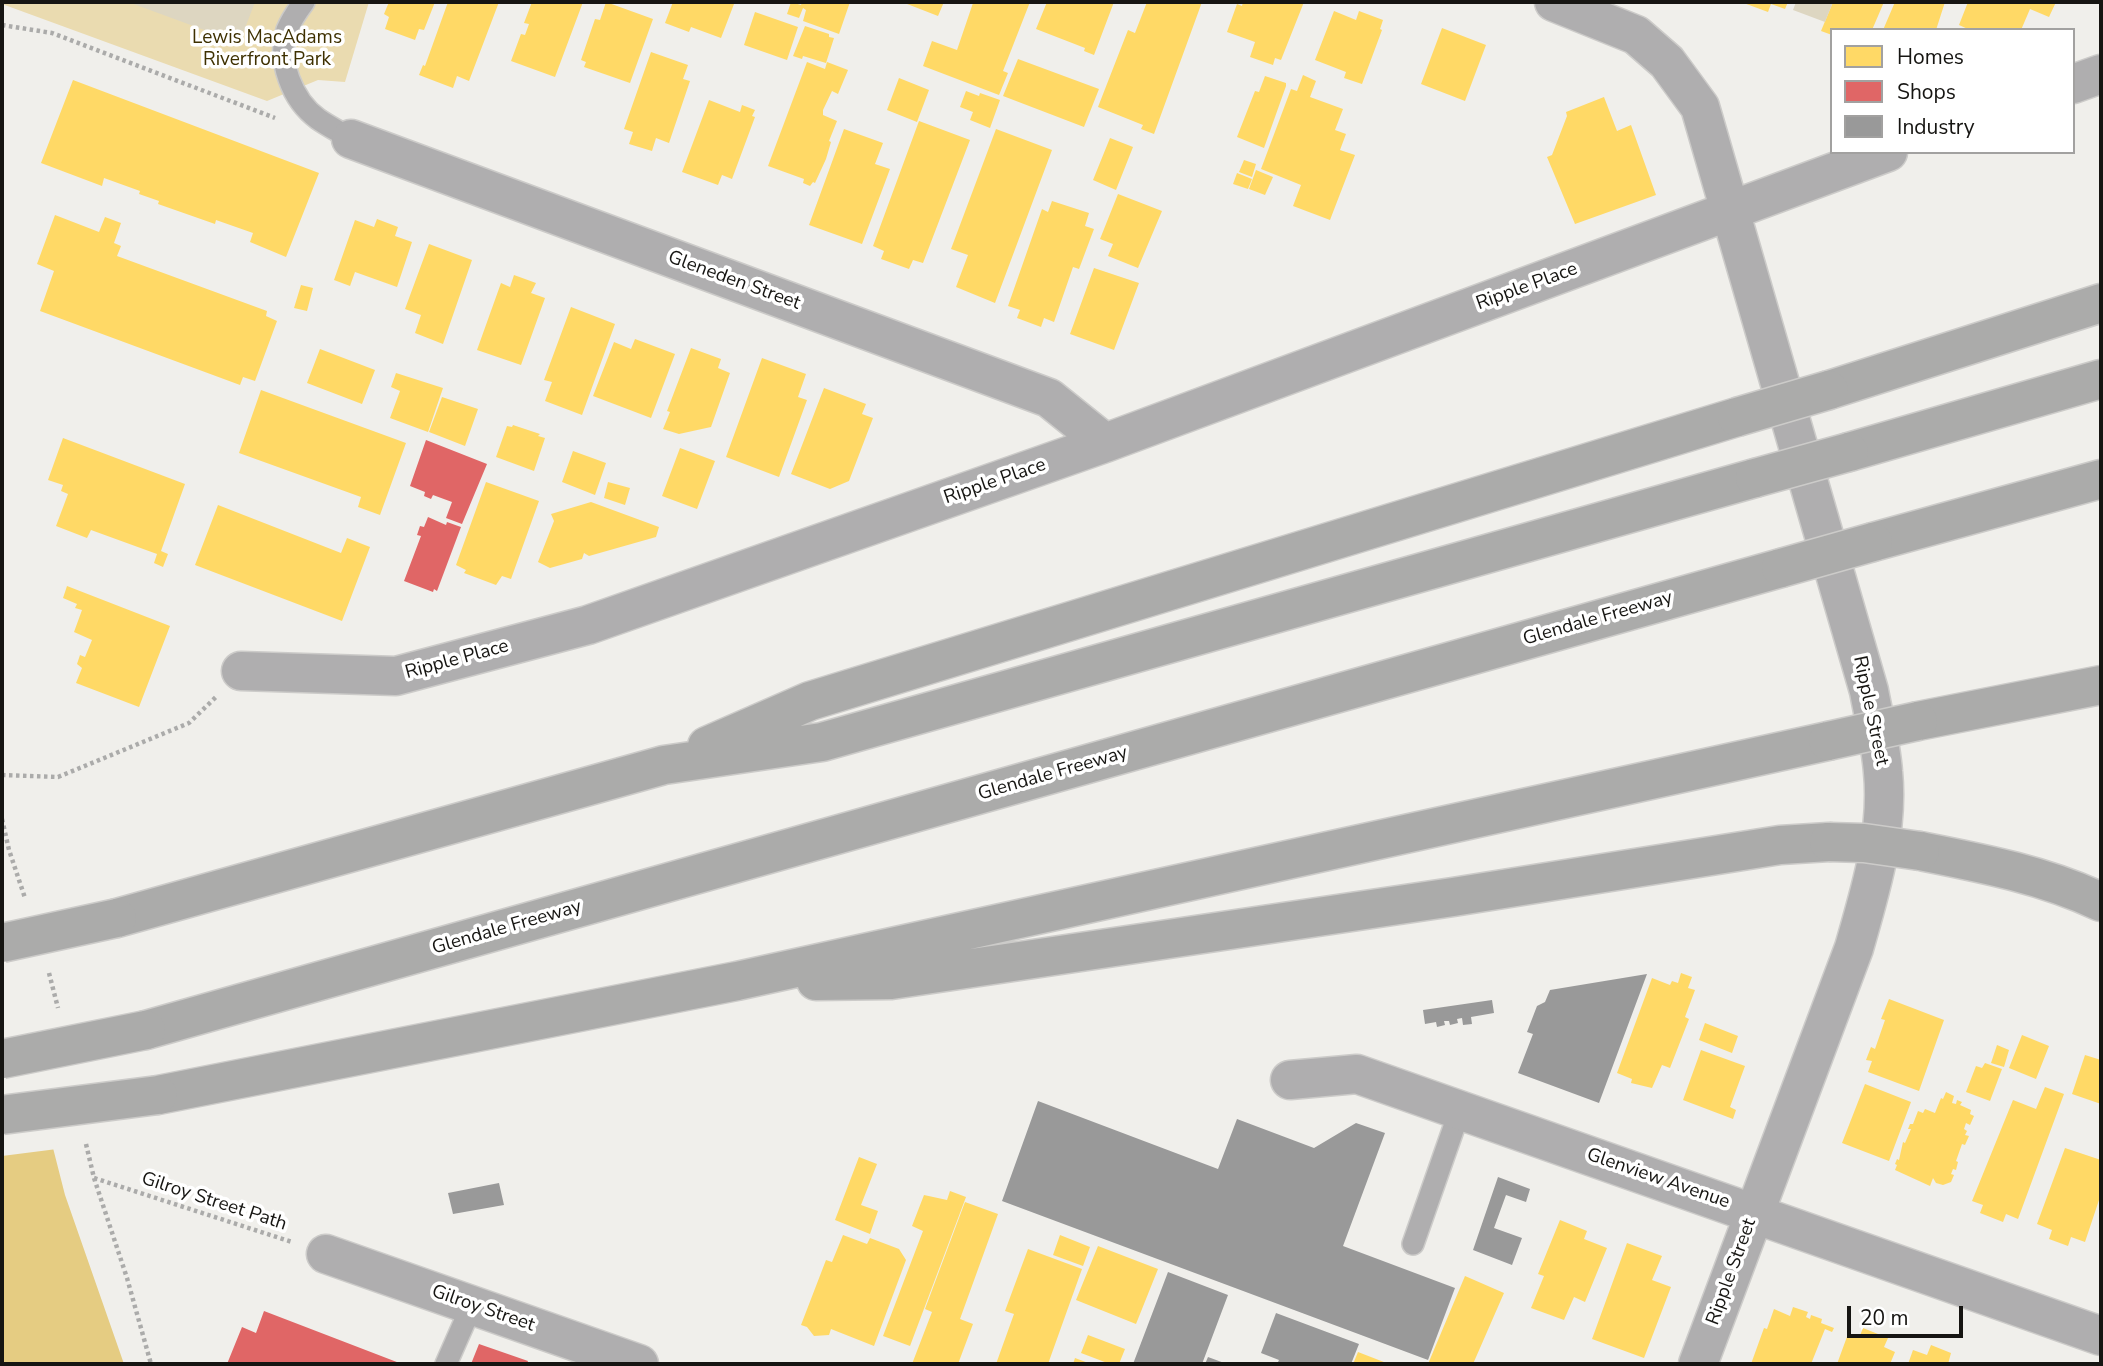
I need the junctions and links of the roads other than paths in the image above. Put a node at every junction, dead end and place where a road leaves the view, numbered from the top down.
1 (304, 2) edge
2 (1554, 2) edge
3 (2101, 74) edge
4 (2075, 83) edge
5 (351, 139) joint
6 (1883, 154) edge
7 (1732, 211) junction
8 (2101, 303) edge
9 (2101, 379) edge
10 (1105, 443) junction
11 (2101, 479) edge
12 (241, 671) road end
13 (2101, 685) edge
14 (664, 765) junction
15 (2101, 902) edge
16 (2, 943) edge
17 (737, 981) junction
18 (2, 1059) edge
19 (1290, 1080) dead end
20 (1460, 1110) junction
21 (2, 1115) edge
22 (1754, 1212) junction
23 (1413, 1244) dead end
24 (326, 1254) road end
25 (472, 1305) junction
26 (2101, 1336) edge
27 (446, 1364) edge
28 (639, 1364) edge
29 (1698, 1364) edge

1 - 5 lane
2 - 7 street, Ripple Street
3 - 4 street
5 - 10 street, Gleneden Street
6 - 7 street
7 - 10 street, Ripple Place
7 - 22 street, Ripple Street
8 - 14 highway, bridge
9 - 14 highway, bridge
10 - 12 street, Ripple Place
11 - 18 highway, Glendale Freeway, bridge
13 - 17 highway, bridge
14 - 16 highway, bridge
15 - 17 highway, bridge
17 - 21 highway, bridge
19 - 20 street, Glenview Avenue
20 - 22 street, Glenview Avenue
20 - 23 lane
22 - 26 street, Glenview Avenue
22 - 29 street, Ripple Street
24 - 25 street, Gilroy Street
25 - 27 lane
25 - 28 street, Gilroy Street

